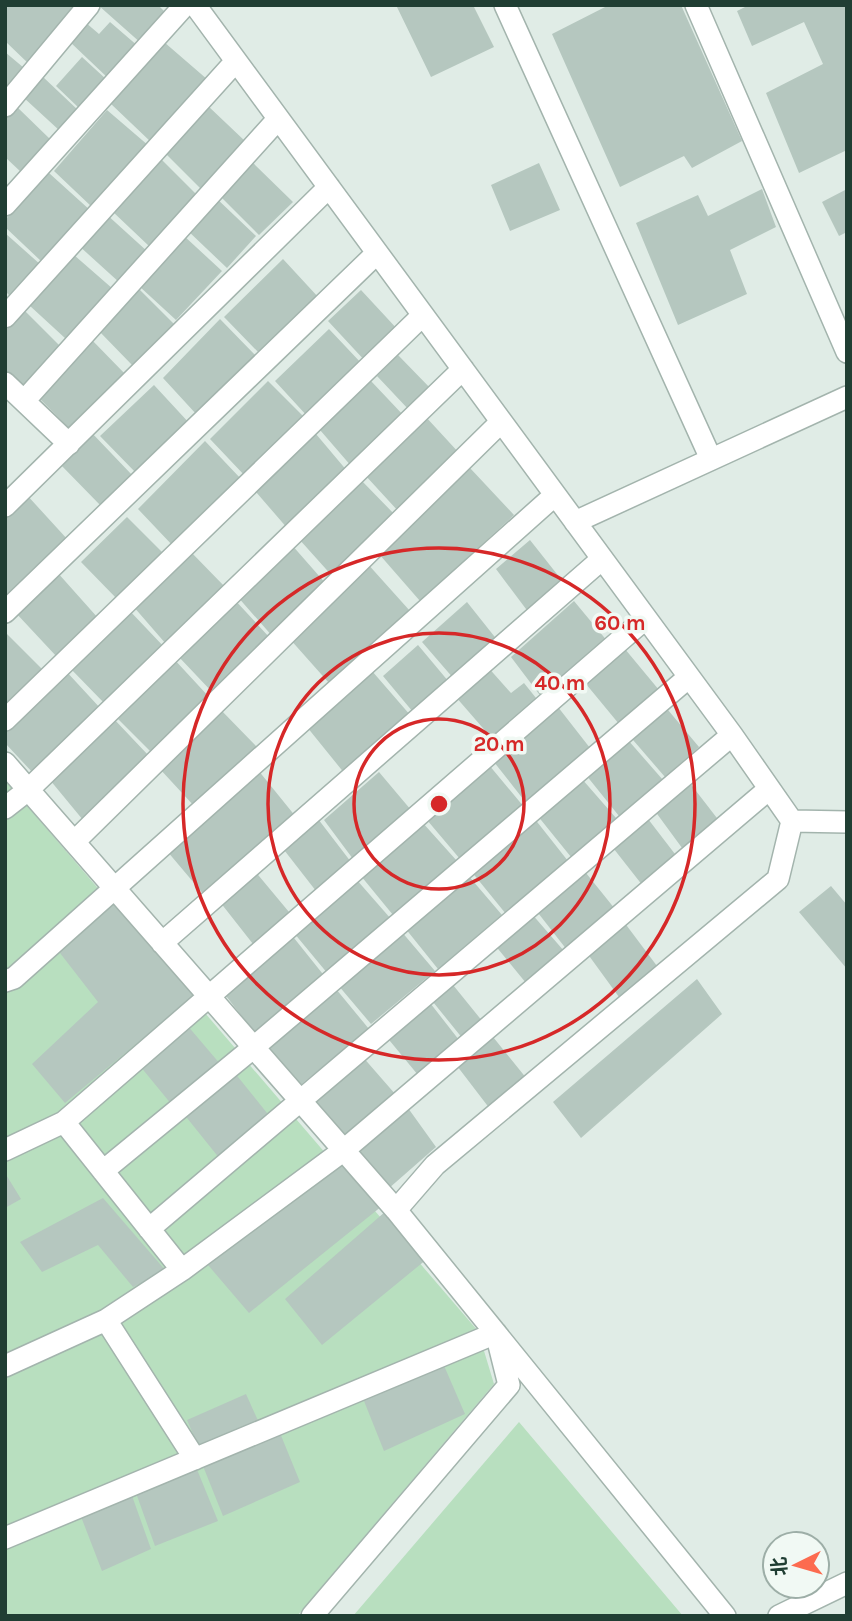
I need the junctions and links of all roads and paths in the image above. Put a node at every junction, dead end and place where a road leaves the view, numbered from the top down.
1 (89, 5) edge
2 (185, 5) edge
3 (195, 5) edge
4 (505, 5) edge
5 (695, 5) edge
6 (236, 61) junction
7 (5, 106) edge
8 (278, 119) junction
9 (329, 187) junction
10 (5, 205) edge
11 (377, 253) junction
12 (423, 315) junction
13 (5, 317) edge
14 (847, 352) edge
15 (463, 369) junction
16 (5, 383) edge
17 (847, 397) edge
18 (24, 401) junction
19 (501, 422) junction
20 (69, 444) junction
21 (711, 459) junction
22 (555, 495) junction
23 (5, 506) edge
24 (575, 522) junction
25 (602, 559) junction
26 (5, 612) edge
27 (646, 618) junction
28 (689, 677) junction
29 (5, 720) edge
30 (732, 735) junction
31 (5, 764) edge
32 (769, 789) junction
33 (5, 808) edge
34 (792, 821) junction
35 (847, 822) edge
36 (74, 842) junction
37 (162, 943) junction
38 (5, 981) edge
39 (64, 1122) junction
40 (5, 1150) edge
41 (103, 1171) junction
42 (396, 1210) junction
43 (149, 1229) junction
44 (182, 1270) junction
45 (106, 1320) junction
46 (496, 1333) junction
47 (5, 1366) edge
48 (195, 1459) junction
49 (5, 1538) edge
50 (847, 1583) edge
51 (312, 1616) edge
52 (724, 1616) edge
53 (779, 1616) edge

1 - 7 street
2 - 10 street
3 - 6 street
4 - 21 street
5 - 14 street
6 - 8 street
6 - 13 street
8 - 9 street
8 - 18 street
9 - 11 street
9 - 20 street
11 - 12 street
11 - 26 street
12 - 15 street
12 - 29 street
15 - 19 street
15 - 33 street
16 - 18 street
17 - 21 street
18 - 20 street
19 - 22 street
19 - 36 street
20 - 23 street
21 - 24 street
22 - 24 street
22 - 38 street
24 - 25 street
25 - 27 street
25 - 37 street
27 - 28 street
27 - 39 street
28 - 30 street
28 - 41 street
30 - 32 street
30 - 43 street
31 - 36 street
32 - 34 street
32 - 44 street
34 - 35 street
34 - 42 street
36 - 37 street
37 - 42 street
39 - 40 street
39 - 41 street
41 - 43 street
42 - 46 street
43 - 44 street
44 - 45 street
45 - 47 street
45 - 48 street
46 - 48 street
46 - 51 street
46 - 52 street
48 - 49 street
50 - 53 street

